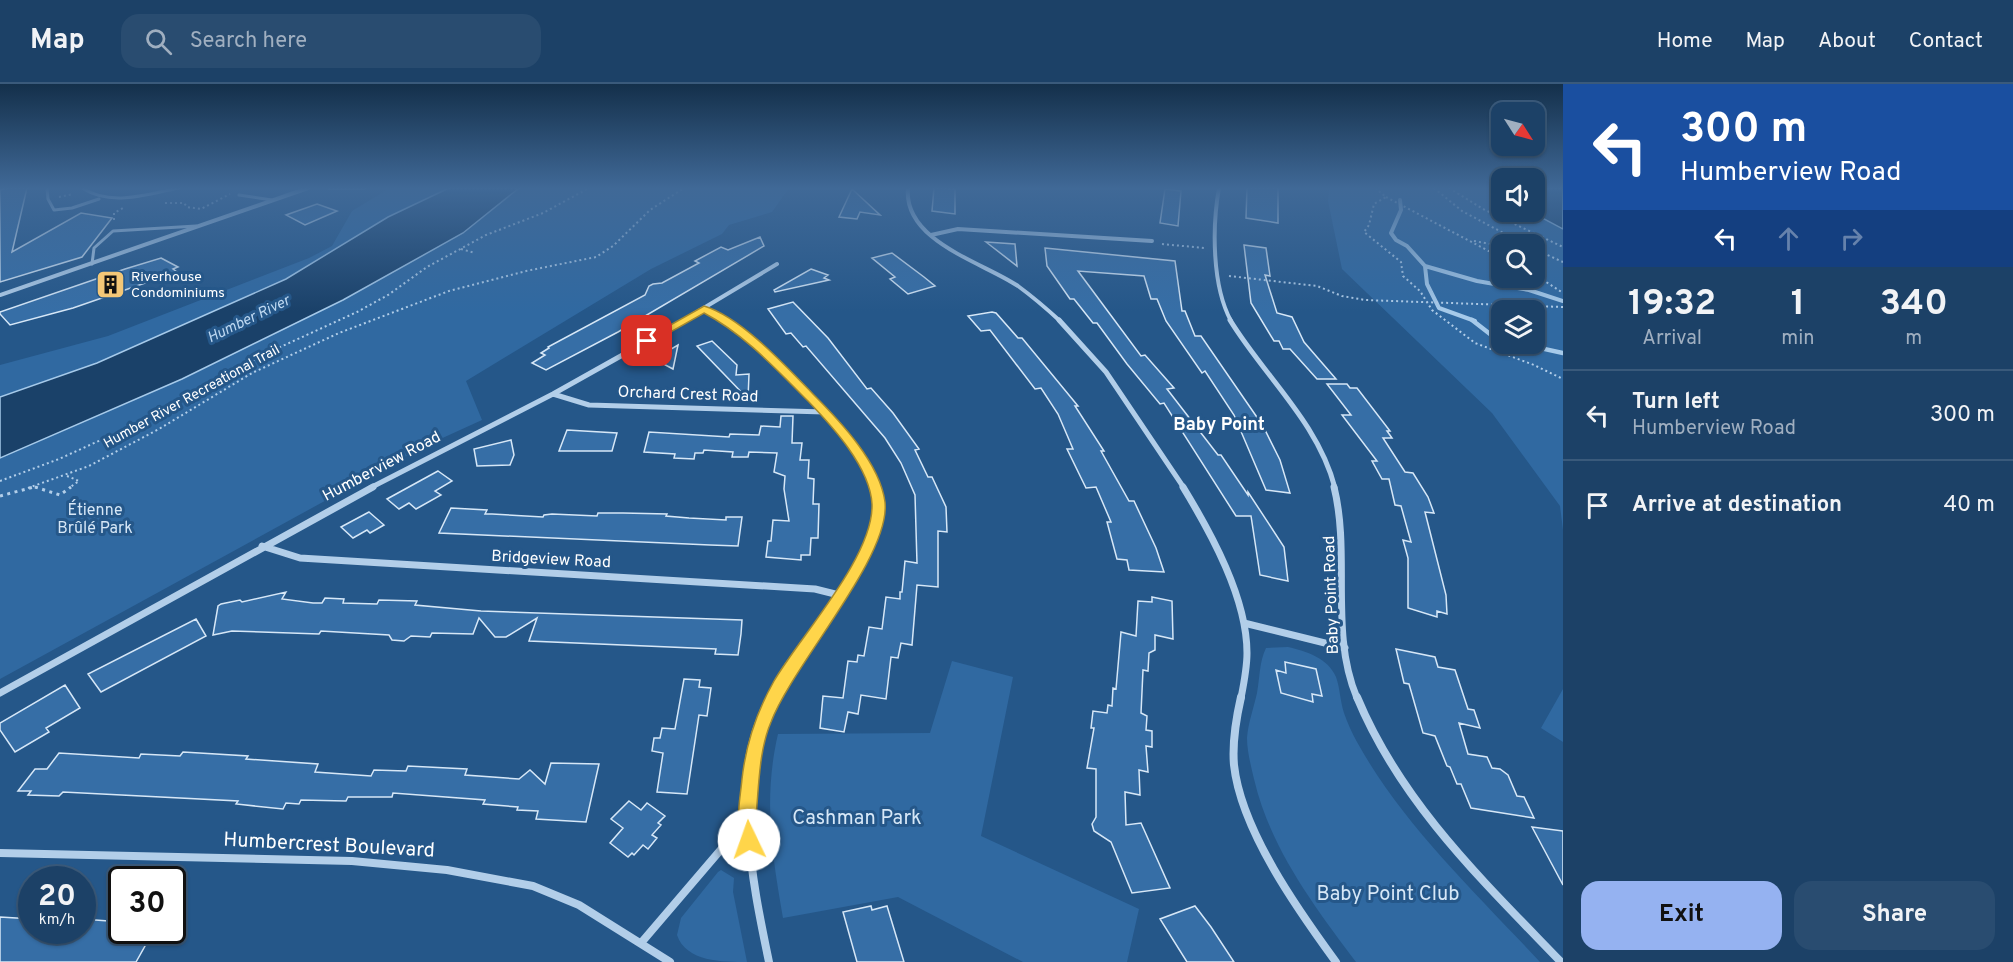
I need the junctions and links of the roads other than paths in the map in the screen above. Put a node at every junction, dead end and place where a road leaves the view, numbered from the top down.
1 (124, 229) edge
2 (193, 229) edge
3 (924, 229) edge
4 (1215, 229) edge
5 (931, 235) junction
6 (1152, 241) dead end
7 (92, 264) junction
8 (777, 264) dead end
9 (0, 295) edge
10 (704, 309) junction
11 (553, 394) junction
12 (825, 412) junction
13 (262, 546) junction
14 (839, 595) junction
15 (1244, 623) junction
16 (1345, 648) junction
17 (0, 693) edge
18 (747, 819) junction
19 (0, 853) edge
20 (641, 943) junction
21 (670, 962) edge
22 (770, 962) edge
23 (1336, 962) edge
24 (1561, 962) edge

1 - 7 lane
2 - 7 street
3 - 5 street
4 - 16 street, Baby Point Road
5 - 6 street
5 - 15 street
7 - 9 street
8 - 10 street, Humberview Road
10 - 11 street, Humberview Road
10 - 12 street
11 - 12 street, Orchard Crest Road
11 - 13 street, Humberview Road
12 - 14 street
13 - 14 street, Bridgeview Road
13 - 17 street, Humberview Road
14 - 18 street
15 - 16 street
15 - 23 street
16 - 24 street, Baby Point Road
18 - 20 street
18 - 22 street
19 - 20 street, Humbercrest Boulevard
20 - 21 street, Humbercrest Boulevard

